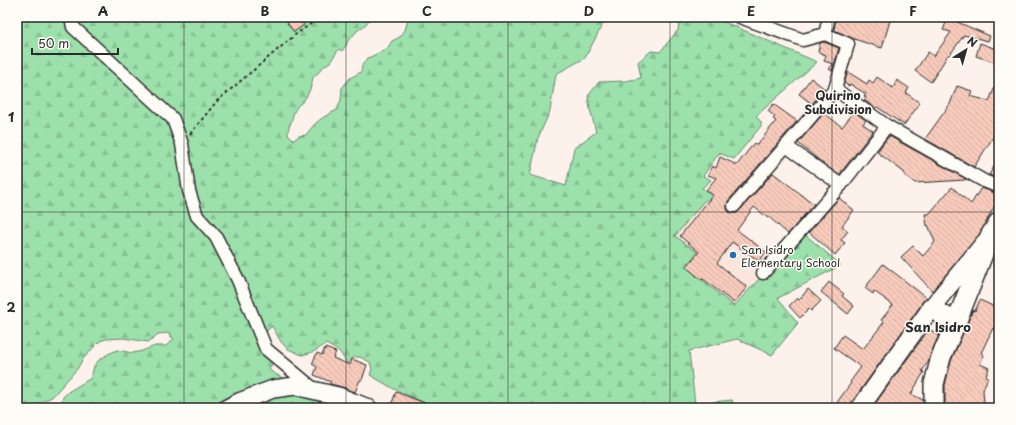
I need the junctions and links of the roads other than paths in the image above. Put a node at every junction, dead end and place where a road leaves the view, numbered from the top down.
1 (71, 17) edge
2 (740, 17) edge
3 (829, 17) edge
4 (825, 34) junction
5 (836, 89) junction
6 (887, 126) junction
7 (786, 146) junction
8 (840, 185) junction
9 (999, 187) edge
10 (734, 206) dead end
11 (994, 229) edge
12 (763, 273) dead end
13 (931, 308) junction
14 (956, 323) junction
15 (316, 391) junction
16 (227, 408) edge
17 (368, 408) edge
18 (860, 408) edge
19 (934, 408) edge

1 - 15 street
2 - 4 street
3 - 4 street
4 - 5 street
5 - 6 street
5 - 7 street
6 - 8 street
6 - 9 street
7 - 8 street
7 - 10 street
8 - 12 street
11 - 13 street
11 - 14 main road
13 - 14 main road
13 - 18 street
14 - 19 main road
15 - 16 street
15 - 17 street

